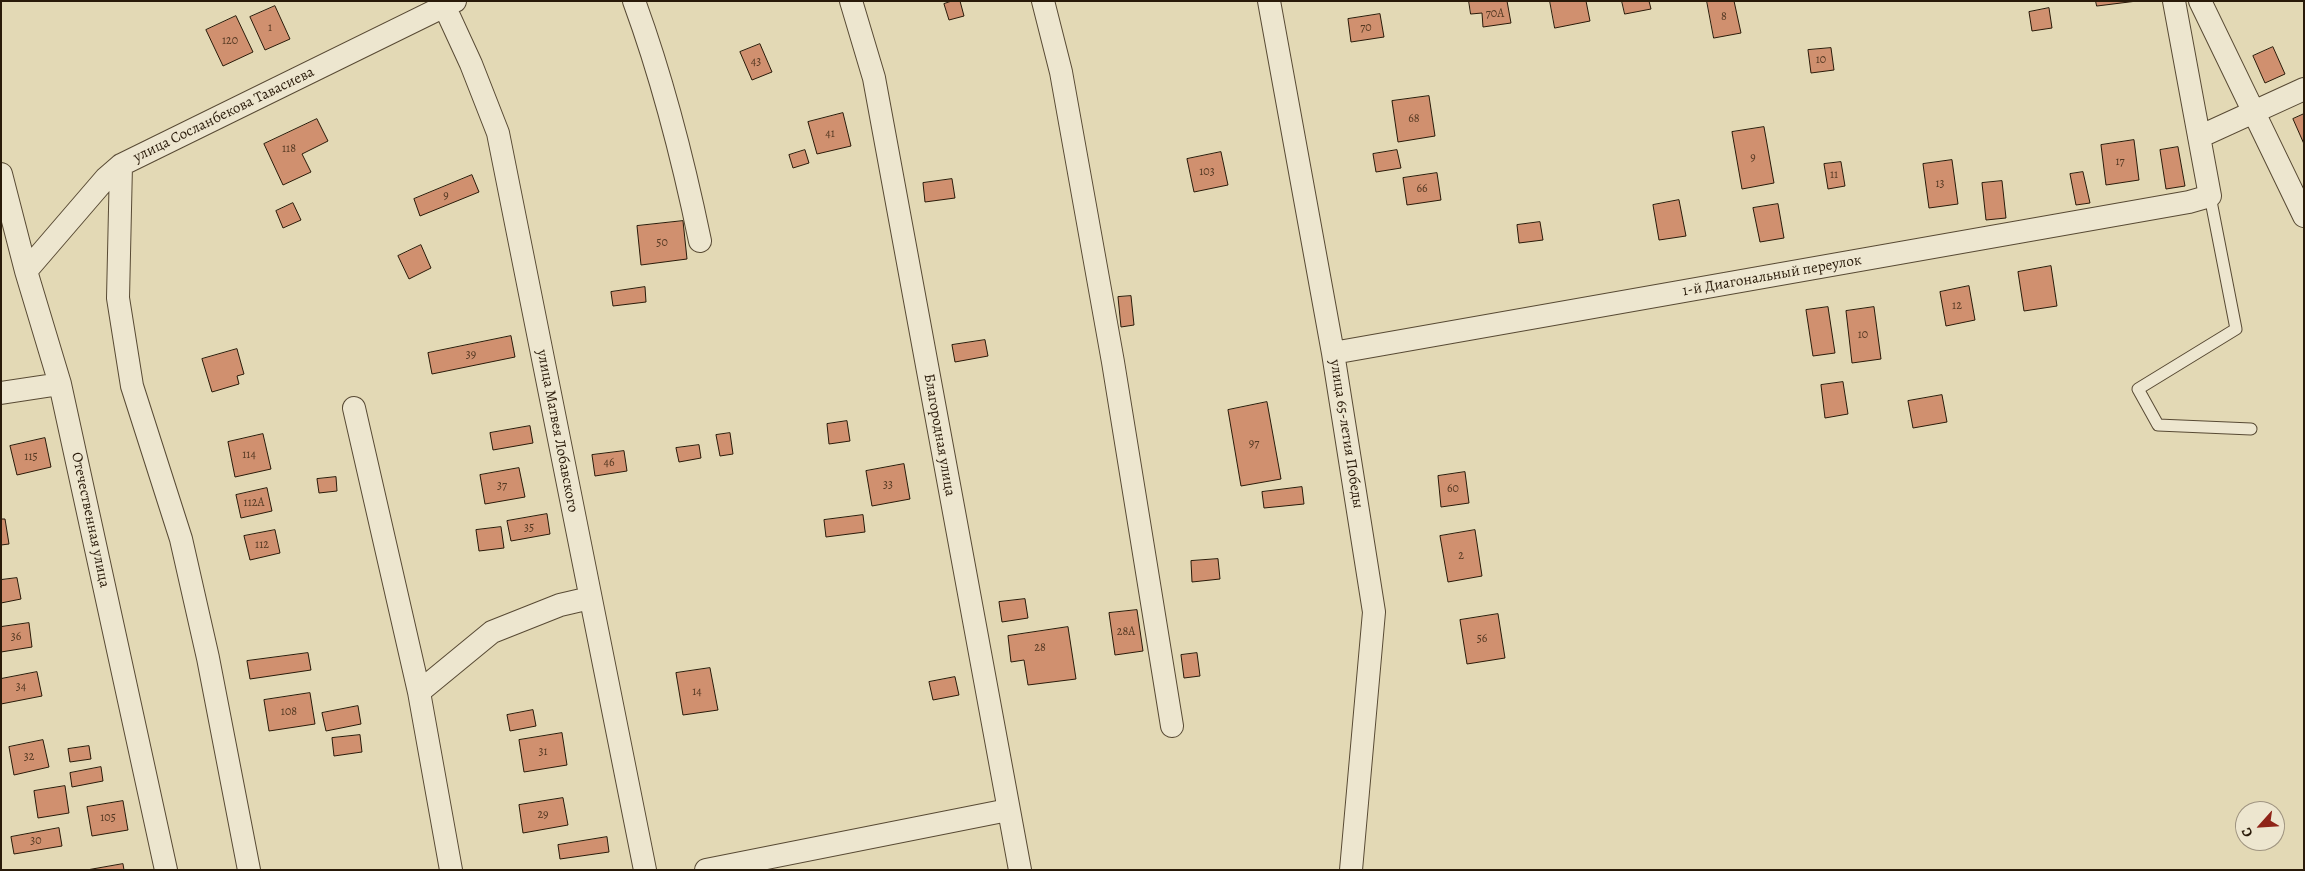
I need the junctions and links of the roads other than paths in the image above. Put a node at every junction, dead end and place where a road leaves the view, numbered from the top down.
1 (634, 1) edge
2 (851, 1) edge
3 (1043, 1) edge
4 (1269, 1) edge
5 (2174, 1) edge
6 (2200, 1) edge
7 (447, 3) edge
8 (2304, 89) edge
9 (2253, 112) junction
10 (2199, 136) junction
11 (121, 165) junction
12 (1, 174) edge
13 (2210, 196) junction
14 (2304, 216) edge
15 (700, 242) dead end
16 (26, 271) junction
17 (1333, 353) junction
18 (60, 384) junction
19 (1, 393) edge
20 (354, 408) dead end
21 (2251, 429) dead end
22 (590, 598) junction
23 (420, 692) junction
24 (1172, 726) dead end
25 (1008, 810) junction
26 (166, 870) edge
27 (249, 870) edge
28 (451, 870) edge
29 (644, 870) edge
30 (706, 870) edge
31 (1020, 870) edge
32 (1351, 870) edge

1 - 15 street
2 - 25 street, Благородная улица
3 - 24 street
4 - 17 street, улица 65-летия Победы
5 - 10 street
6 - 9 street
7 - 11 street, улица Сосланбекова Тавасиева
7 - 22 street, улица Матвея Лобавского
8 - 9 street
9 - 10 street
9 - 14 street
10 - 13 street
11 - 16 street, улица Сосланбекова Тавасиева
11 - 27 street
12 - 16 street, Отечественная улица
13 - 17 street, 1-й Диагональный переулок
13 - 21 lane
16 - 18 street, Отечественная улица
17 - 32 street, улица 65-летия Победы
18 - 19 street
18 - 26 street, Отечественная улица
20 - 23 street
22 - 23 street
22 - 29 street, улица Матвея Лобавского
23 - 28 street
25 - 30 street
25 - 31 street, Благородная улица

